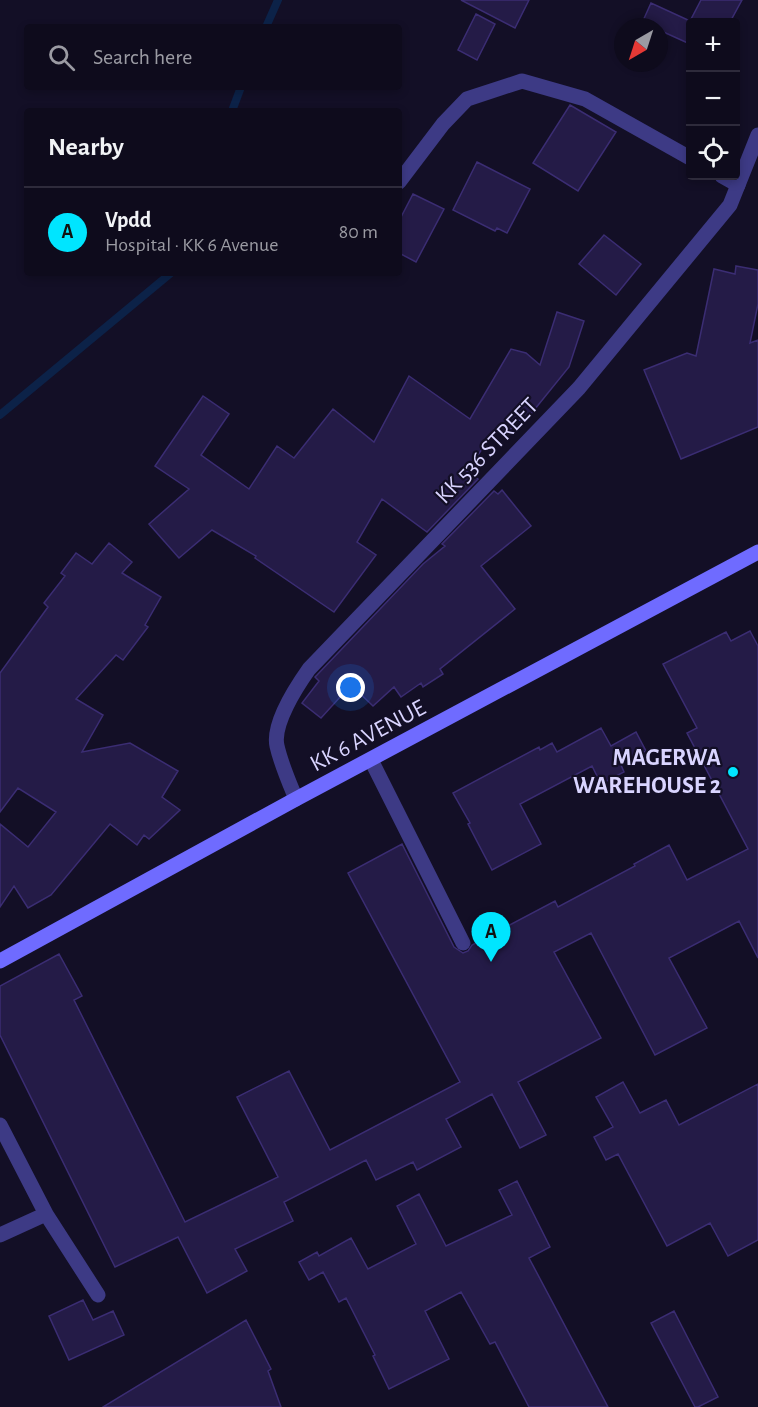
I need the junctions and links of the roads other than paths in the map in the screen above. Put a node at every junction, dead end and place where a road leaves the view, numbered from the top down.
1 (758, 135) edge
2 (686, 156) edge
3 (402, 178) edge
4 (729, 180) edge
5 (738, 185) junction
6 (758, 552) edge
7 (371, 760) junction
8 (296, 799) junction
9 (463, 943) dead end
10 (0, 961) edge
11 (0, 1125) edge
12 (46, 1214) junction
13 (0, 1235) edge
14 (98, 1295) dead end

1 - 5 street, KK 536 STREET
2 - 3 street
4 - 5 street
5 - 8 street, KK 536 STREET
6 - 7 main road, KK 6 AVENUE
7 - 8 main road, KK 6 AVENUE
7 - 9 street
8 - 10 main road, KK 6 AVENUE
11 - 12 street
12 - 13 street
12 - 14 street

